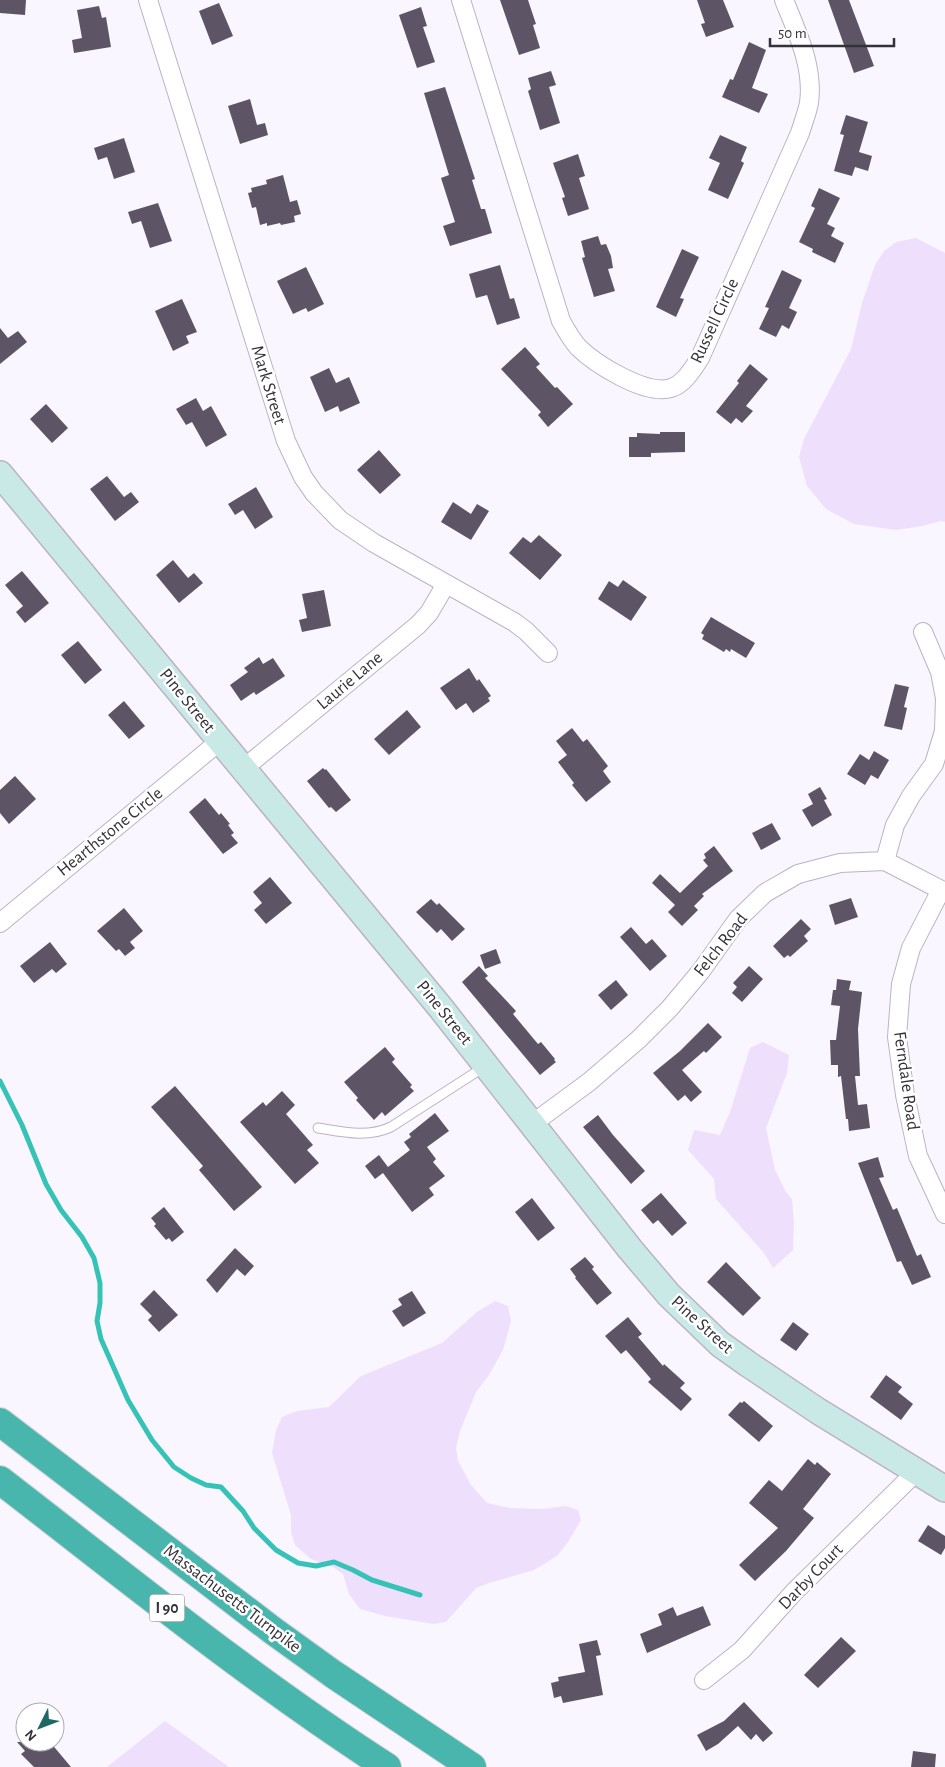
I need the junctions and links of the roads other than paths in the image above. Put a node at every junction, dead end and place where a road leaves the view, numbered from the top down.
1 (148, 0) edge
2 (460, 0) edge
3 (784, 0) edge
4 (0, 474) edge
5 (446, 584) junction
6 (923, 632) dead end
7 (548, 654) dead end
8 (220, 741) junction
9 (243, 769) junction
10 (885, 861) junction
11 (943, 891) edge
12 (0, 923) edge
13 (486, 1066) junction
14 (532, 1124) junction
15 (318, 1128) dead end
16 (945, 1214) edge
17 (0, 1422) edge
18 (917, 1471) junction
19 (0, 1480) edge
20 (945, 1489) edge
21 (704, 1680) dead end
22 (387, 1767) edge
23 (472, 1767) edge

1 - 5 street, Mark Street
2 - 3 street, Russell Circle
4 - 8 main road, Pine Street
5 - 7 street, Mark Street
5 - 9 street, Laurie Lane
6 - 10 street
8 - 9 main road, Pine Street
8 - 12 street, Hearthstone Circle
9 - 13 main road, Pine Street
10 - 11 street, Felch Road
10 - 14 street, Felch Road
11 - 16 street, Ferndale Road
13 - 14 main road, Pine Street
13 - 15 lane
14 - 18 main road, Pine Street
17 - 23 highway, Massachusetts Turnpike / I 90
18 - 20 main road, Pine Street
18 - 21 street, Darby Court
19 - 22 highway, I 90

